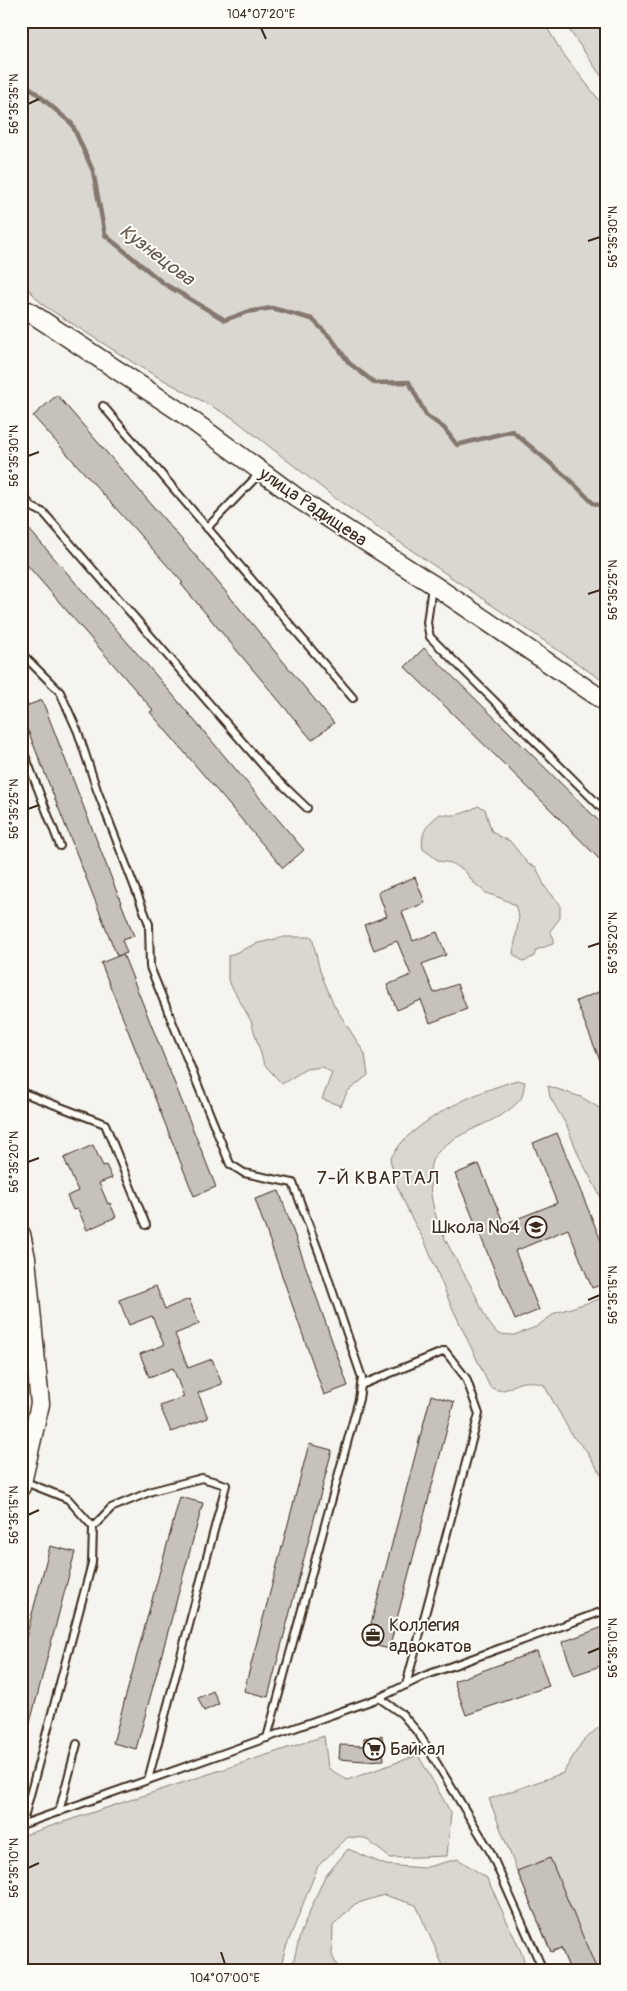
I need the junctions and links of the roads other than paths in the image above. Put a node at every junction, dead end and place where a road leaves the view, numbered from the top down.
1 (21, 309) edge
2 (103, 406) dead end
3 (260, 472) junction
4 (21, 494) edge
5 (207, 528) junction
6 (432, 584) junction
7 (21, 653) edge
8 (354, 698) dead end
9 (606, 702) edge
10 (21, 745) edge
11 (307, 808) dead end
12 (606, 812) edge
13 (60, 846) dead end
14 (21, 1092) edge
15 (146, 1226) dead end
16 (21, 1234) edge
17 (361, 1385) junction
18 (22, 1484) edge
19 (93, 1527) junction
20 (606, 1610) edge
21 (406, 1685) junction
22 (379, 1698) junction
23 (267, 1738) junction
24 (77, 1744) dead end
25 (148, 1780) junction
26 (59, 1812) junction
27 (22, 1825) edge
28 (543, 1970) edge

1 - 3 street, улица Радищева
2 - 5 lane
3 - 5 lane
3 - 6 street, улица Радищева
4 - 11 lane
5 - 8 lane
6 - 9 street, улица Радищева
6 - 12 lane
7 - 17 lane
10 - 13 lane
14 - 15 lane
16 - 18 street
17 - 21 lane
17 - 23 lane
18 - 19 lane
19 - 25 lane
19 - 27 lane
20 - 21 lane
21 - 22 lane
22 - 23 lane
22 - 28 lane
23 - 25 lane
24 - 26 lane
25 - 26 lane
26 - 27 lane

